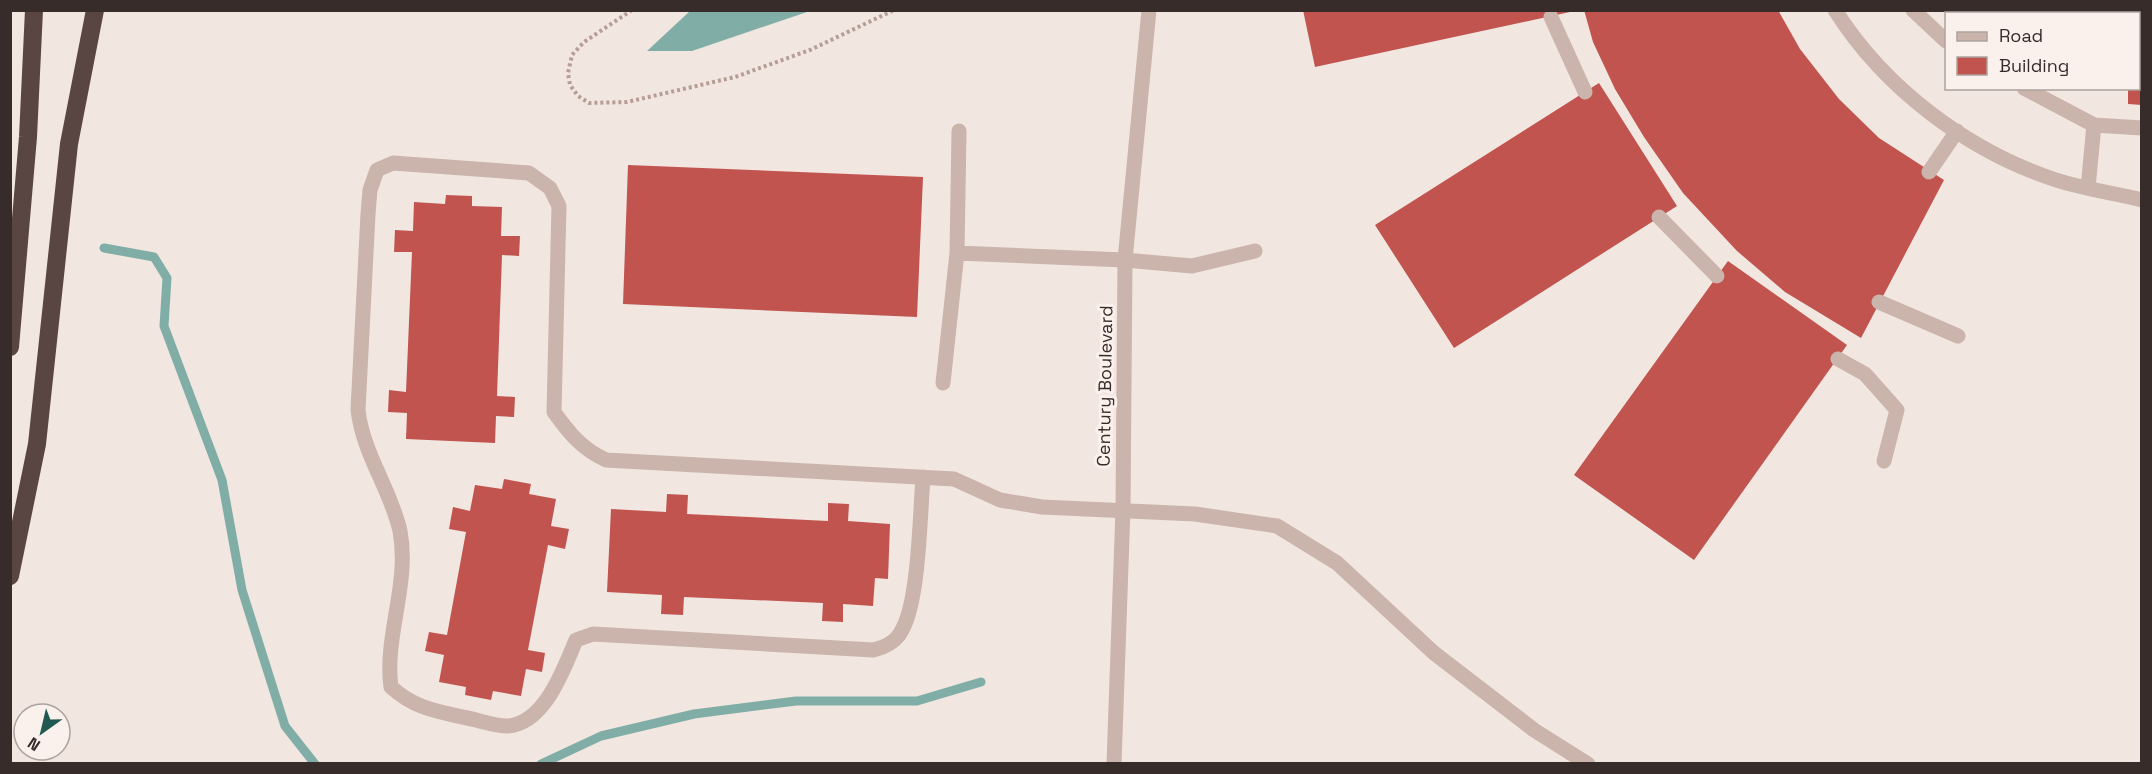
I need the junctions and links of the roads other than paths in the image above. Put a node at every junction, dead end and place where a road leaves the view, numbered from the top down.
1 (34, 10) edge
2 (95, 10) edge
3 (1149, 10) edge
4 (1835, 10) edge
5 (1913, 10) edge
6 (1551, 17) dead end
7 (1945, 39) edge
8 (2028, 90) edge
9 (1584, 92) dead end
10 (2094, 125) junction
11 (2142, 128) edge
12 (1957, 130) junction
13 (959, 131) dead end
14 (1929, 172) dead end
15 (2088, 188) junction
16 (2142, 200) edge
17 (1659, 217) dead end
18 (1255, 251) dead end
19 (957, 253) junction
20 (1125, 260) junction
21 (1717, 276) dead end
22 (1879, 302) dead end
23 (1958, 336) dead end
24 (10, 347) edge
25 (1838, 359) dead end
26 (943, 383) dead end
27 (1884, 461) dead end
28 (923, 477) junction
29 (1123, 509) junction
30 (10, 576) edge
31 (1114, 764) edge
32 (1588, 764) edge

1 - 24 highway
2 - 30 highway
3 - 20 street, Century Boulevard
4 - 12 street
5 - 7 street
6 - 9 street
8 - 10 street
10 - 11 street
10 - 15 street
12 - 14 street
12 - 15 street
13 - 19 street
15 - 16 street
17 - 21 street
18 - 20 street
19 - 20 street
19 - 26 street
20 - 29 street, Century Boulevard
22 - 23 street
25 - 27 street
28 - 28 street
28 - 29 street
29 - 31 street, Century Boulevard
29 - 32 street

